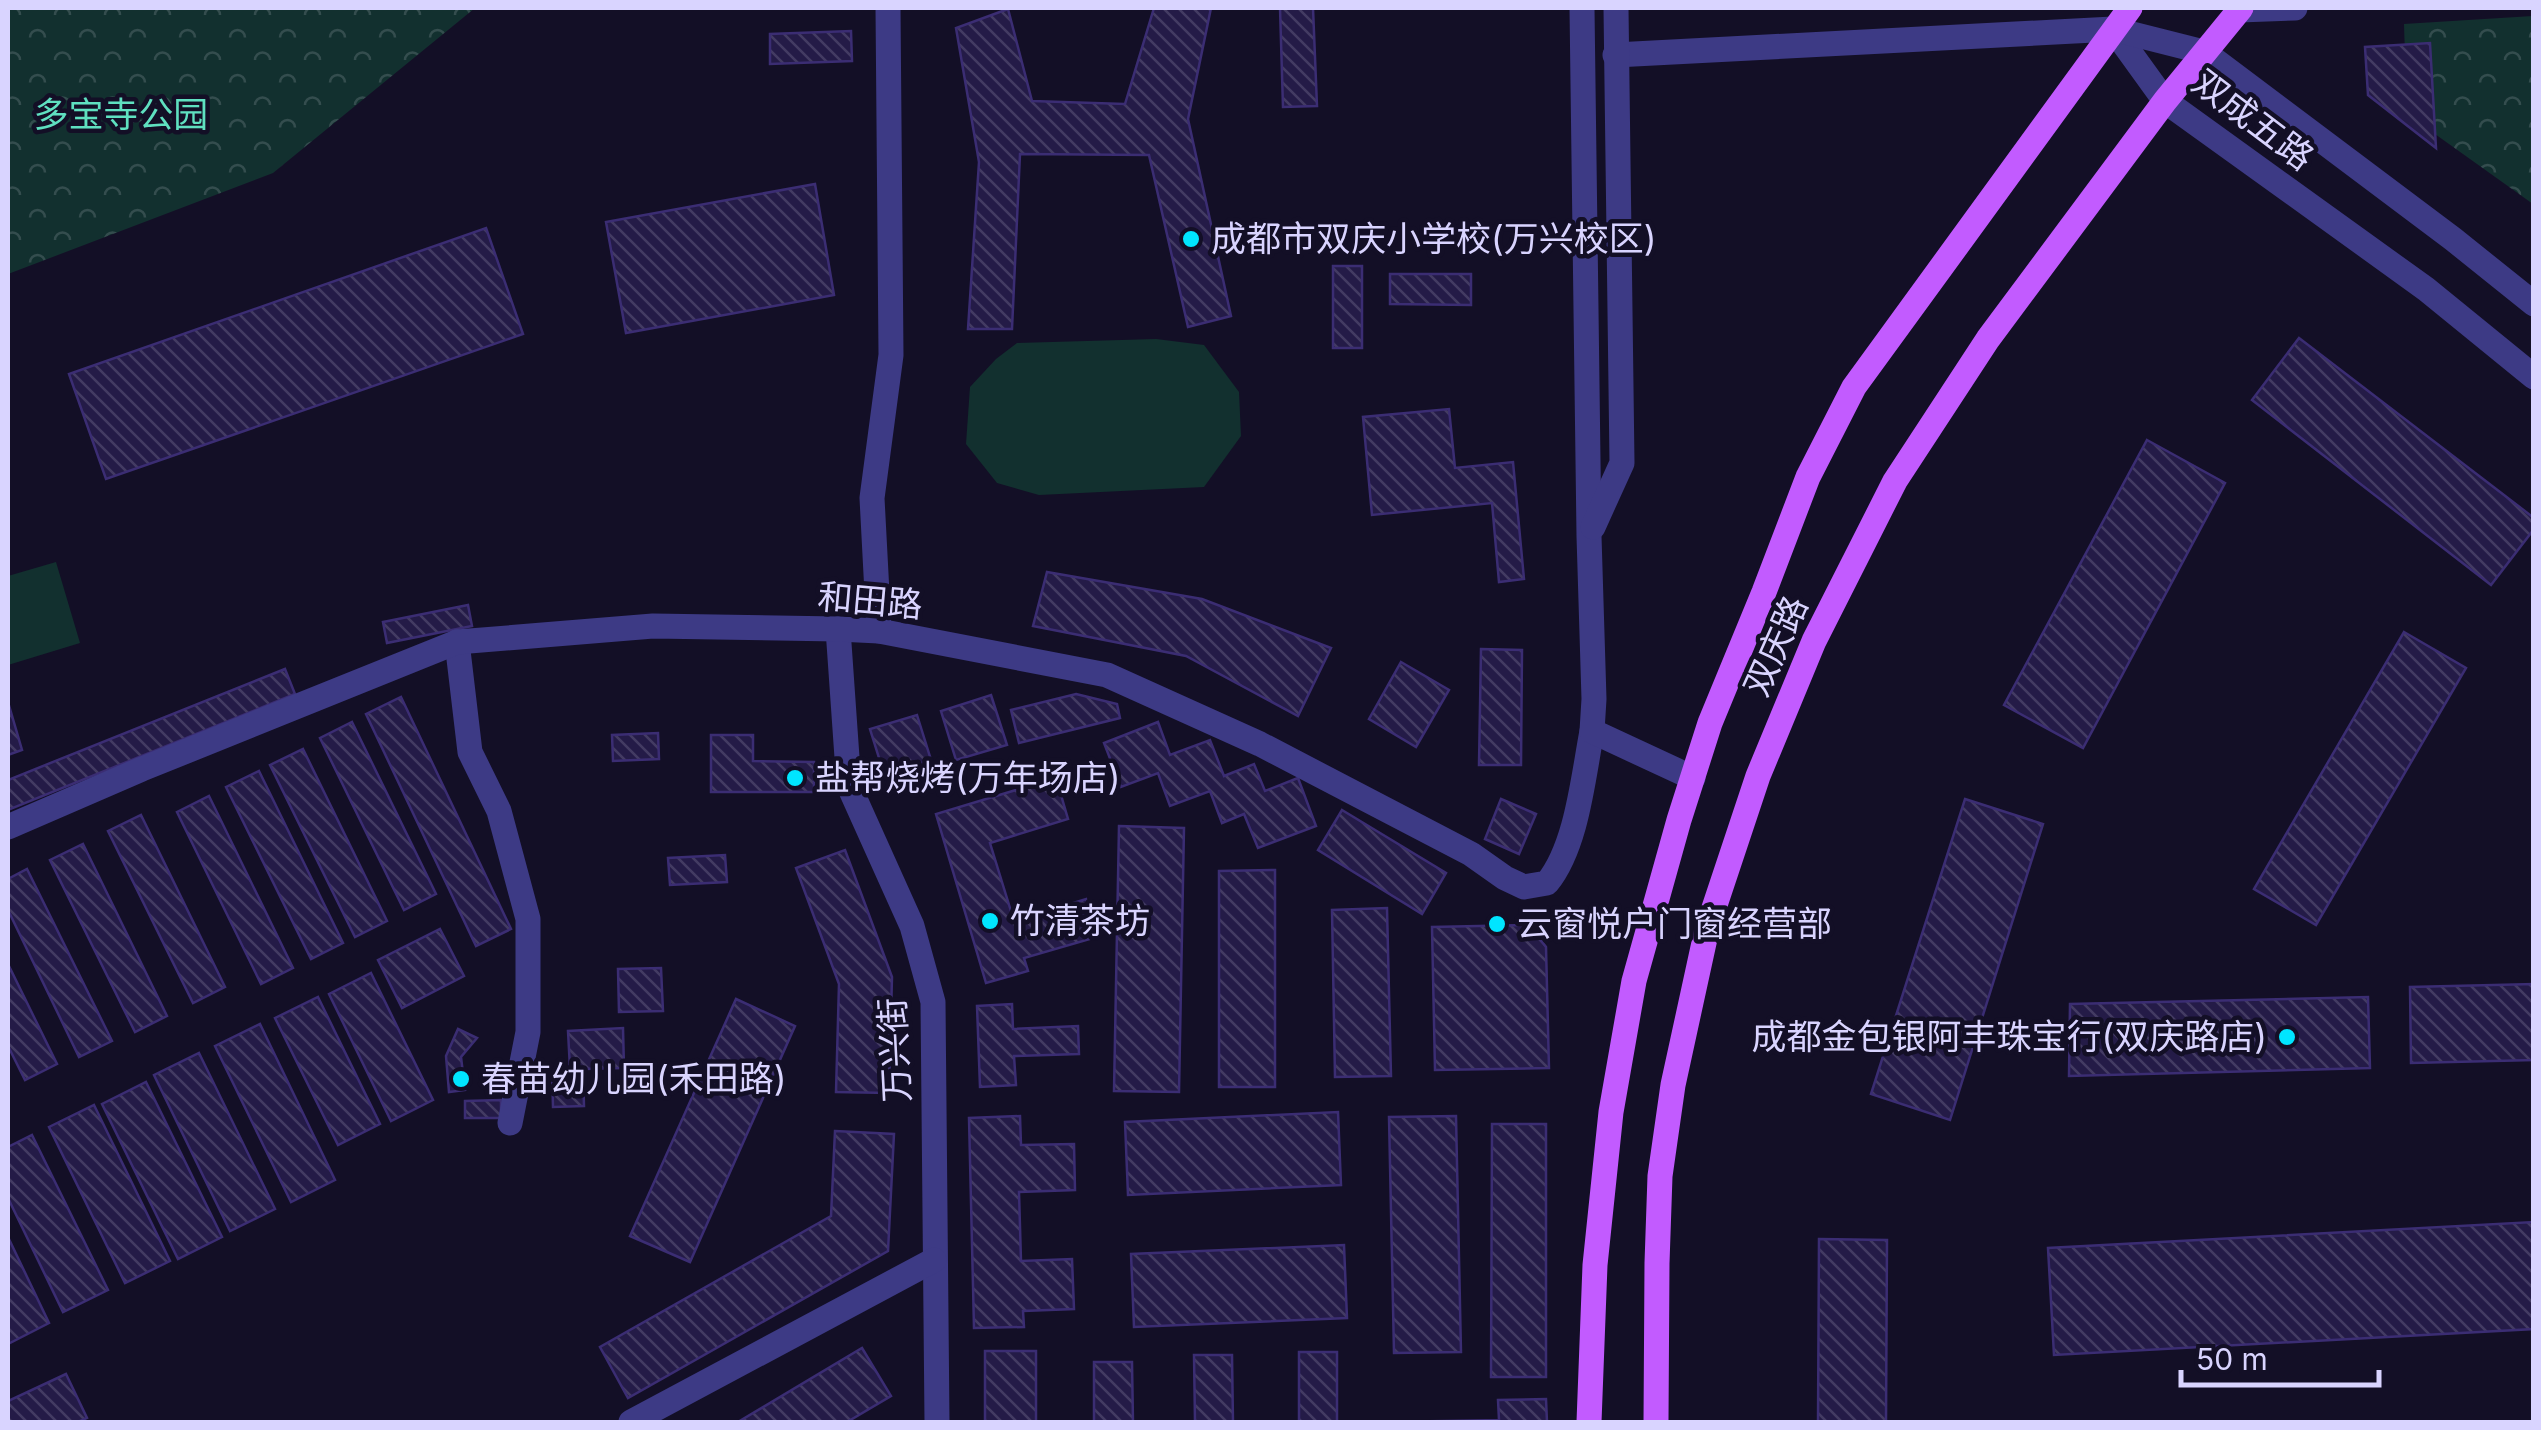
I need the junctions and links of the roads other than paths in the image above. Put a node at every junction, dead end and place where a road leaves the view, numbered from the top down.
1 (888, 8) edge
2 (1582, 8) edge
3 (1616, 8) edge
4 (2130, 8) edge
5 (2296, 8) edge
6 (2240, 9) edge
7 (2113, 29) junction
8 (2204, 52) junction
9 (1616, 54) junction
10 (2165, 101) junction
11 (2534, 304) edge
12 (2534, 377) edge
13 (1589, 536) junction
14 (838, 630) junction
15 (880, 631) junction
16 (457, 642) junction
17 (1592, 731) junction
18 (1693, 778) junction
19 (8, 827) edge
20 (510, 1123) dead end
21 (934, 1260) junction
22 (630, 1422) edge
23 (937, 1422) edge
24 (1589, 1422) edge
25 (1656, 1422) edge

1 - 15 street
2 - 13 street
3 - 9 street
4 - 7 main road, 双庆路
5 - 6 street
6 - 8 main road, 双庆路
7 - 8 street, 双成五路
7 - 9 street
7 - 10 street, 双成五路
7 - 18 main road, 双庆路
8 - 10 main road, 双庆路
8 - 11 street, 双成五路
9 - 13 street
10 - 12 street, 双成五路
10 - 25 main road, 双庆路
13 - 17 street
14 - 15 street, 和田路
14 - 16 street, 和田路
14 - 21 street, 万兴街
15 - 17 street, 和田路
16 - 19 street, 和田路
16 - 20 street
17 - 18 street
18 - 24 main road, 双庆路
21 - 22 street
21 - 23 street, 万兴街

